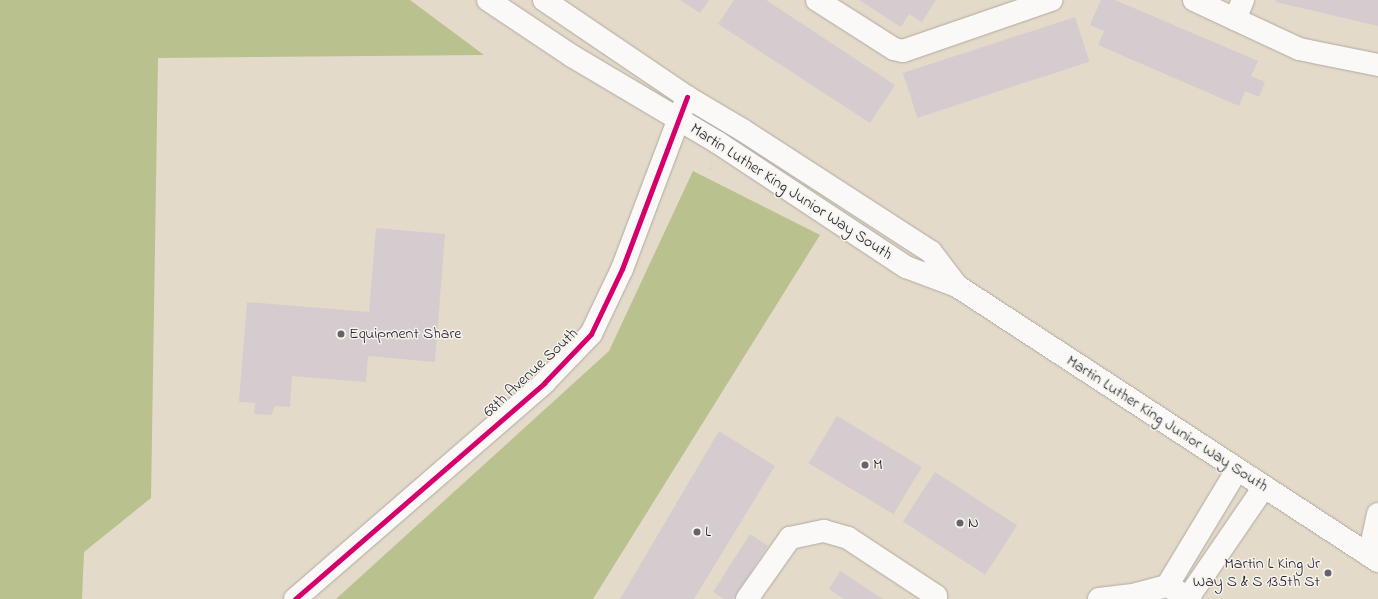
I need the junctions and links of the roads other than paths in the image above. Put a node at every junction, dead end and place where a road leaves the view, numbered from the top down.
1 (488, 0) edge
2 (544, 0) edge
3 (817, 0) edge
4 (1051, 0) edge
5 (1194, 0) edge
6 (1239, 10) edge
7 (1378, 65) edge
8 (687, 97) junction
9 (679, 118) junction
10 (957, 286) junction
11 (1237, 470) junction
12 (1264, 487) junction
13 (1378, 514) edge
14 (1374, 558) edge
15 (1167, 586) junction
16 (1189, 598) edge
17 (295, 599) edge
18 (747, 599) edge
19 (936, 599) edge
20 (1099, 599) edge

1 - 9 main road, Martin Luther King Junior Way South
2 - 8 main road, Martin Luther King Junior Way South
3 - 4 main road
5 - 6 main road
6 - 7 main road
8 - 9 main road, 68th Avenue South
8 - 10 main road, Martin Luther King Junior Way South
9 - 10 main road, Martin Luther King Junior Way South
9 - 17 main road, 68th Avenue South
10 - 11 main road, Martin Luther King Junior Way South
11 - 12 main road, Martin Luther King Junior Way South
11 - 15 main road
12 - 14 main road, Martin Luther King Junior Way South
12 - 16 main road
13 - 14 main road
15 - 16 main road
15 - 20 main road
18 - 19 main road

